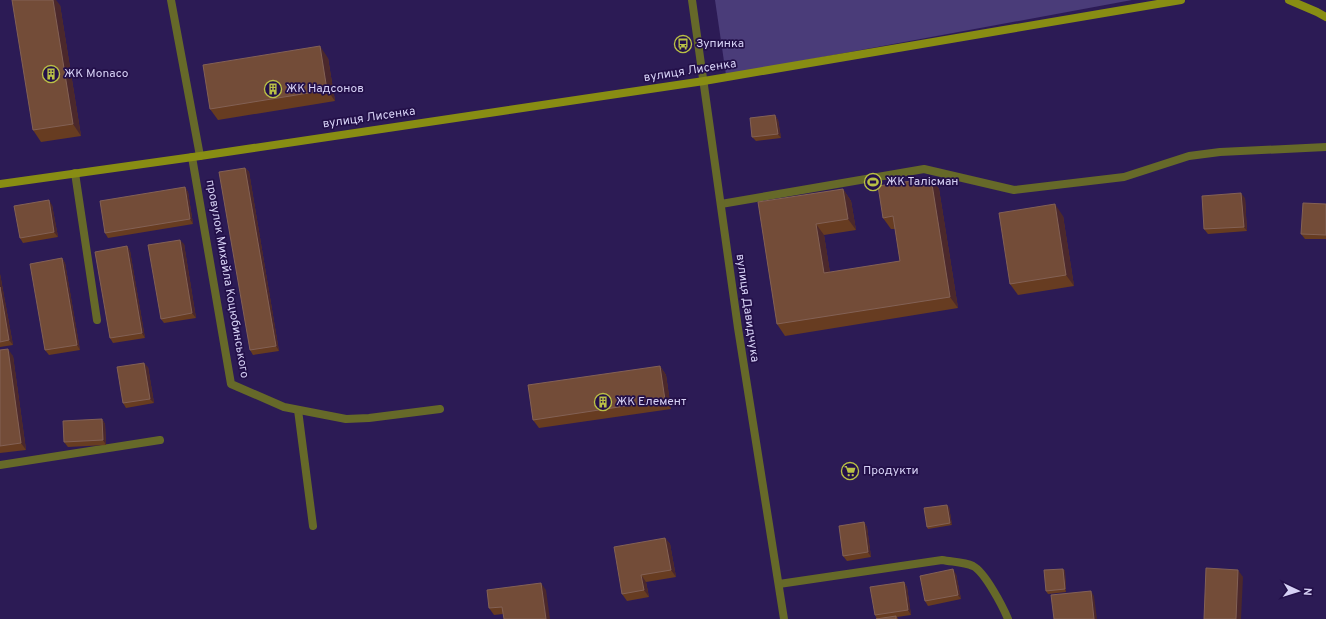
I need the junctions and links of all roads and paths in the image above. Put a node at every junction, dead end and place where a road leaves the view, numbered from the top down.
1 (171, 0) edge
2 (692, 0) edge
3 (1181, 0) edge
4 (1289, 0) edge
5 (1326, 18) edge
6 (704, 81) junction
7 (1326, 147) edge
8 (196, 156) junction
9 (75, 173) junction
10 (0, 184) edge
11 (721, 204) junction
12 (97, 320) dead end
13 (440, 409) dead end
14 (298, 410) junction
15 (160, 440) dead end
16 (0, 465) edge
17 (313, 526) dead end
18 (779, 584) junction
19 (784, 619) edge
20 (1008, 619) edge

1 - 8 street
2 - 6 street, вулиця Давидчука
3 - 6 street, вулиця Лисенка
4 - 5 street
6 - 8 street, вулиця Лисенка
6 - 11 street, вулиця Давидчука
7 - 11 street
8 - 9 street, вулиця Лисенка
8 - 14 street, провулок Михайла Коцюбинського
9 - 10 street, вулиця Лисенка
9 - 12 street
11 - 18 street, вулиця Давидчука
13 - 14 street, провулок Михайла Коцюбинського
14 - 17 street
15 - 16 street
18 - 19 street, вулиця Давидчука
18 - 20 street

